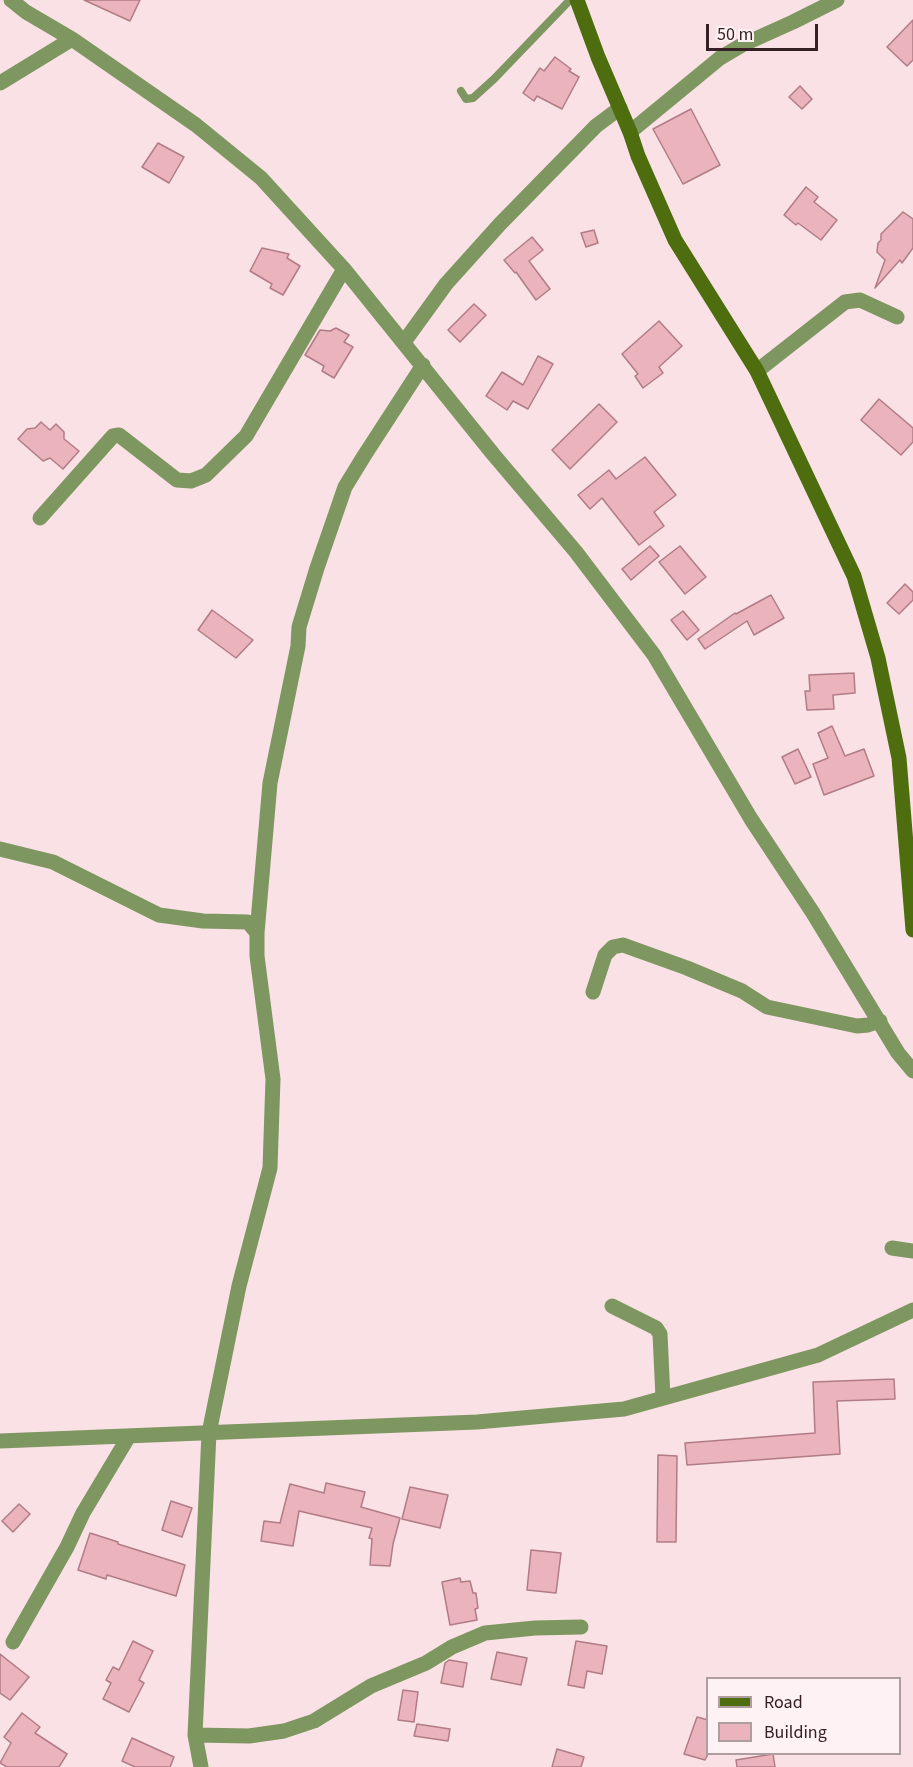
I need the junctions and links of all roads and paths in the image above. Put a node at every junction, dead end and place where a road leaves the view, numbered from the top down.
1 (10, 0) edge
2 (837, 0) edge
3 (577, 1) edge
4 (72, 39) junction
5 (0, 83) edge
6 (461, 91) dead end
7 (620, 108) junction
8 (630, 132) junction
9 (344, 269) junction
10 (897, 317) dead end
11 (404, 342) junction
12 (423, 365) junction
13 (757, 371) junction
14 (40, 518) dead end
15 (0, 849) edge
16 (913, 930) edge
17 (257, 933) junction
18 (593, 992) dead end
19 (879, 1021) junction
20 (913, 1071) edge
21 (892, 1248) dead end
22 (913, 1251) edge
23 (612, 1306) dead end
24 (913, 1310) edge
25 (663, 1398) junction
26 (209, 1433) junction
27 (129, 1436) junction
28 (0, 1441) edge
29 (580, 1627) dead end
30 (13, 1642) dead end
31 (195, 1735) junction
32 (201, 1767) edge

1 - 4 street
2 - 8 street
3 - 6 lane
3 - 7 street
4 - 5 street
4 - 9 street
7 - 8 street
7 - 11 street
8 - 13 street
9 - 11 street
9 - 14 street
10 - 13 street
11 - 12 street
12 - 17 street
12 - 19 street
13 - 16 street
15 - 17 street
17 - 26 street
18 - 19 street
19 - 20 street
21 - 22 street
23 - 25 street
24 - 25 street
25 - 26 street
26 - 27 street
26 - 31 street
27 - 28 street
27 - 30 street
29 - 31 street
31 - 32 street

